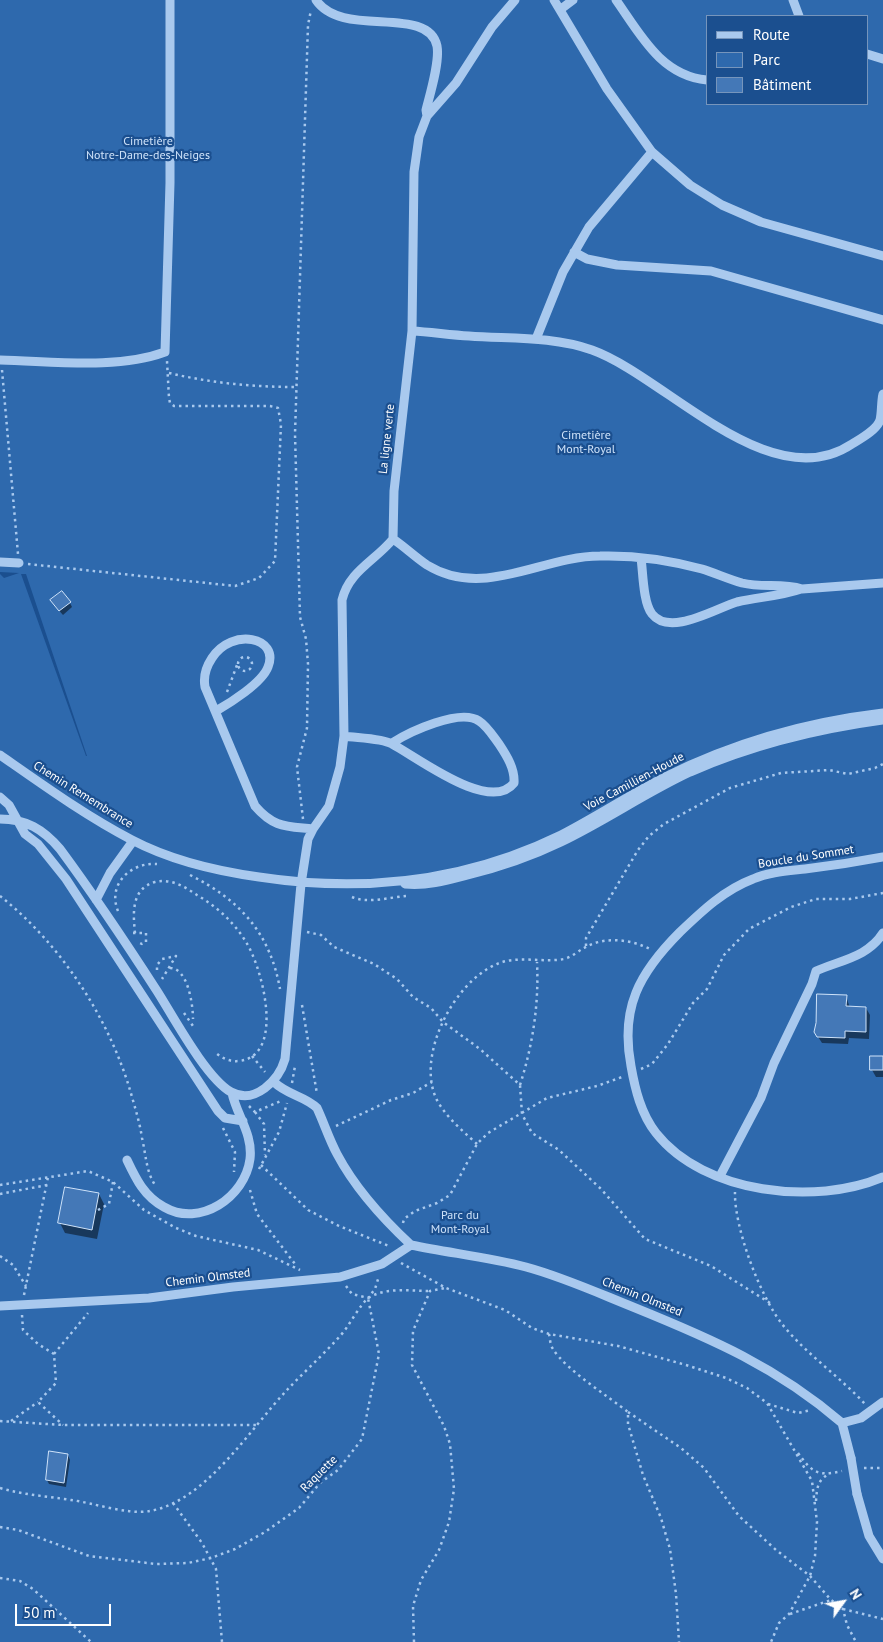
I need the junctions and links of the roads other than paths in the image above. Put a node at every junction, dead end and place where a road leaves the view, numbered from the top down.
1 (170, 0) edge
2 (515, 0) edge
3 (554, 0) edge
4 (574, 0) edge
5 (616, 0) edge
6 (794, 0) edge
7 (314, 4) edge
8 (561, 9) junction
9 (799, 15) edge
10 (868, 54) edge
11 (883, 59) edge
12 (706, 80) edge
13 (427, 116) junction
14 (652, 152) junction
15 (574, 252) junction
16 (883, 256) edge
17 (883, 320) edge
18 (412, 331) junction
19 (536, 339) junction
20 (0, 360) edge
21 (883, 394) edge
22 (881, 421) edge
23 (393, 540) junction
24 (641, 558) junction
25 (0, 562) edge
26 (20, 564) road end
27 (883, 583) edge
28 (802, 589) junction
29 (216, 711) junction
30 (883, 713) edge
31 (883, 720) edge
32 (344, 736) junction
33 (392, 743) junction
34 (0, 755) edge
35 (0, 797) edge
36 (0, 819) edge
37 (16, 820) junction
38 (309, 828) junction
39 (133, 841) junction
40 (883, 857) edge
41 (400, 883) junction
42 (302, 884) junction
43 (96, 900) junction
44 (883, 933) edge
45 (269, 1078) junction
46 (232, 1093) junction
47 (243, 1121) junction
48 (127, 1160) dead end
49 (720, 1176) junction
50 (883, 1177) edge
51 (410, 1245) junction
52 (0, 1306) edge
53 (883, 1402) edge
54 (842, 1422) junction
55 (883, 1560) edge

1 - 20 street
2 - 13 street, La ligne verte
3 - 8 street
4 - 8 street
5 - 12 street
6 - 9 street
7 - 13 street
8 - 14 street
10 - 11 street
13 - 18 street, La ligne verte
14 - 15 street
14 - 16 street
15 - 17 street
15 - 19 street
18 - 19 street
18 - 23 street, La ligne verte
19 - 22 street
21 - 22 street
23 - 24 street
23 - 32 street
24 - 28 street
24 - 28 street
25 - 26 street
27 - 28 street
29 - 29 street
29 - 38 street
30 - 41 street, Voie Camillien-Houde
31 - 41 street, Voie Camillien-Houde
32 - 33 street
32 - 38 street
33 - 33 street
34 - 39 street, Chemin Remembrance
35 - 37 street
36 - 37 street
37 - 43 street
37 - 47 street
38 - 42 street
39 - 42 street, Chemin Remembrance
39 - 43 street
40 - 49 street, Boucle du Sommet
41 - 42 street, Voie Camillien-Houde
42 - 45 street
43 - 46 street
44 - 49 street
45 - 46 street
45 - 51 street
46 - 47 street
47 - 48 street
49 - 50 street, Boucle du Sommet
51 - 52 street, Chemin Olmsted
51 - 54 street, Chemin Olmsted
53 - 54 street
54 - 55 street, bridge

